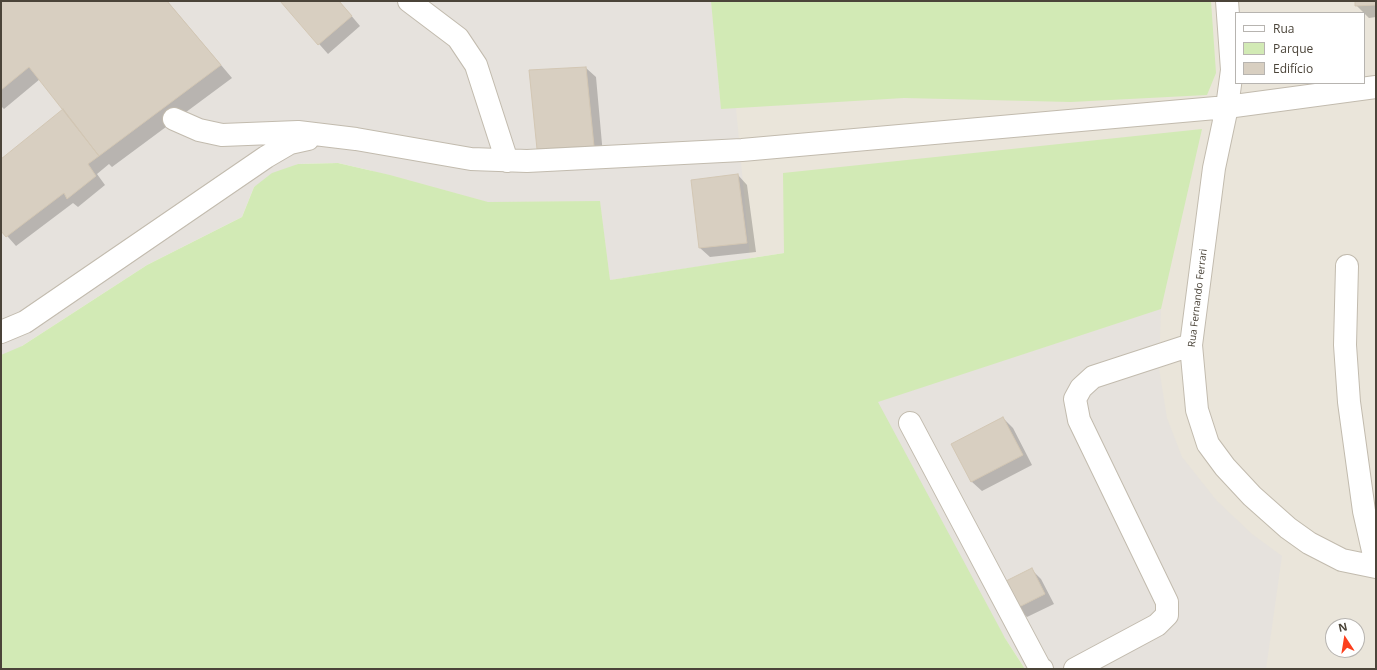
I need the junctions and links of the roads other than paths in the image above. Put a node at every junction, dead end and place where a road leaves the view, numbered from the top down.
1 (409, 1) edge
2 (1227, 1) edge
3 (1376, 87) edge
4 (1227, 107) junction
5 (174, 119) dead end
6 (323, 135) junction
7 (507, 161) junction
8 (1347, 266) dead end
9 (1, 332) edge
10 (1191, 345) junction
11 (910, 423) dead end
12 (1376, 566) edge
13 (1042, 669) edge
14 (1074, 669) edge

1 - 7 street
2 - 4 street, Rua Fernando Ferrari
3 - 4 street
4 - 7 street
4 - 10 street, Rua Fernando Ferrari
5 - 6 street
6 - 7 street
6 - 9 street
8 - 12 street
10 - 12 street, Rua Fernando Ferrari
10 - 14 street
11 - 13 street

